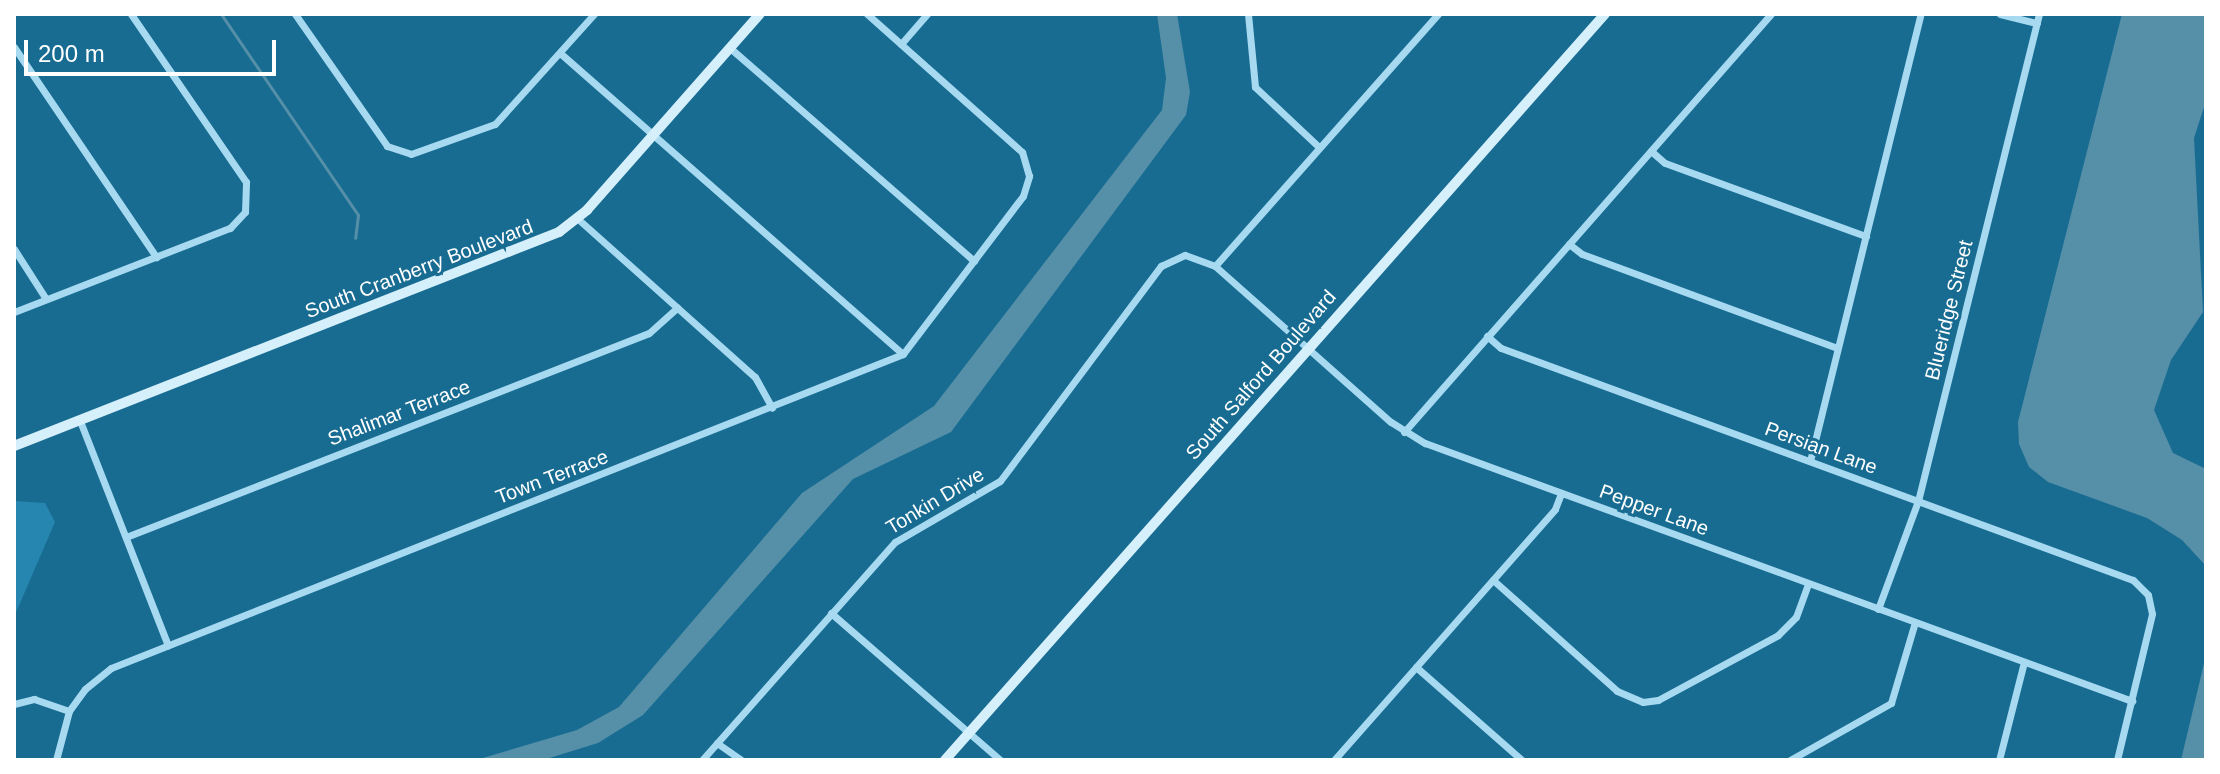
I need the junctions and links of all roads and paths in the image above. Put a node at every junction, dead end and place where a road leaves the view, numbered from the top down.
1 (131, 14) edge
2 (295, 14) edge
3 (594, 14) edge
4 (760, 14) edge
5 (867, 14) edge
6 (927, 14) edge
7 (1248, 14) edge
8 (1438, 14) edge
9 (1605, 14) edge
10 (1771, 14) edge
11 (1921, 14) edge
12 (2000, 14) edge
13 (2038, 18) edge
14 (901, 44) junction
15 (14, 47) edge
16 (730, 48) junction
17 (560, 53) junction
18 (654, 134) junction
19 (1319, 147) junction
20 (1651, 151) junction
21 (578, 219) junction
22 (1866, 236) junction
23 (1569, 244) junction
24 (14, 249) edge
25 (156, 257) junction
26 (974, 261) junction
27 (1215, 266) junction
28 (46, 299) junction
29 (677, 308) junction
30 (14, 312) edge
31 (1487, 336) junction
32 (1308, 348) junction
33 (1837, 348) junction
34 (903, 354) junction
35 (772, 408) junction
36 (80, 421) junction
37 (1404, 432) junction
38 (14, 446) edge
39 (1810, 461) junction
40 (1561, 493) junction
41 (1918, 501) junction
42 (126, 537) junction
43 (1493, 580) junction
44 (1808, 584) junction
45 (1878, 609) junction
46 (831, 613) junction
47 (1915, 622) junction
48 (168, 645) junction
49 (2024, 662) junction
50 (1416, 667) junction
51 (2132, 701) junction
52 (14, 704) edge
53 (69, 711) junction
54 (970, 733) junction
55 (717, 743) junction
56 (1340, 753) junction
57 (56, 760) edge
58 (702, 760) edge
59 (741, 760) edge
60 (945, 760) edge
61 (1000, 760) edge
62 (1334, 760) edge
63 (1348, 760) edge
64 (1522, 760) edge
65 (1790, 760) edge
66 (1999, 760) edge
67 (2117, 760) edge

1 - 25 street
2 - 17 street
3 - 17 street
4 - 16 street, South Cranberry Boulevard
5 - 14 street
6 - 14 street
7 - 19 street
8 - 19 street
9 - 32 street, South Salford Boulevard
10 - 20 street
11 - 22 street
12 - 13 street
13 - 41 street, Blueridge Street
14 - 26 street
15 - 25 street
16 - 18 street, South Cranberry Boulevard
16 - 26 street
17 - 18 street
18 - 21 street, South Cranberry Boulevard
18 - 34 street
19 - 27 street
20 - 22 street
20 - 23 street
21 - 29 street
21 - 36 street, South Cranberry Boulevard
22 - 33 street
23 - 31 street
23 - 33 street
24 - 28 street
25 - 28 street
26 - 34 street
27 - 32 street, Pepper Lane
27 - 46 street, Tonkin Drive
28 - 30 street
29 - 35 street
29 - 42 street, Shalimar Terrace
31 - 37 street
31 - 39 street, Persian Lane
32 - 37 street, Pepper Lane
32 - 54 street, South Salford Boulevard
33 - 39 street
34 - 35 street, Town Terrace
35 - 48 street, Town Terrace
36 - 38 street, South Cranberry Boulevard
36 - 42 street
37 - 40 street, Pepper Lane
39 - 41 street, Persian Lane
40 - 43 street
40 - 44 street, Pepper Lane
41 - 45 street, Blueridge Street
41 - 51 street, Persian Lane
42 - 48 street
43 - 44 street
43 - 50 street
44 - 45 street, Pepper Lane
45 - 47 street, Pepper Lane
46 - 54 street
46 - 55 street, Tonkin Drive
47 - 49 street, Pepper Lane
47 - 65 street
48 - 53 street, Town Terrace
49 - 51 street, Pepper Lane
49 - 66 street
50 - 56 street
50 - 64 street
51 - 67 street
52 - 53 street
53 - 57 street, Town Terrace
54 - 60 street, South Salford Boulevard
54 - 61 street
55 - 58 street, Tonkin Drive
55 - 59 street
56 - 62 street
56 - 63 street

